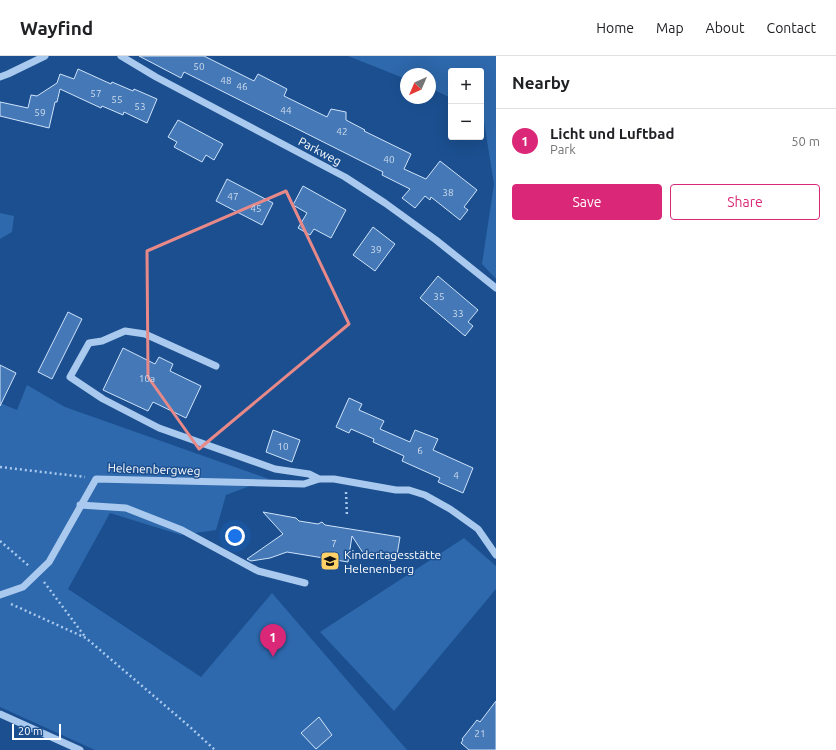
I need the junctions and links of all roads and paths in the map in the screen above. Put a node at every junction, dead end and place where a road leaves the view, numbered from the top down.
1 (45, 56) edge
2 (120, 56) edge
3 (0, 77) edge
4 (496, 288) edge
5 (216, 366) dead end
6 (0, 467) edge
7 (96, 478) junction
8 (319, 479) junction
9 (346, 481) junction
10 (80, 505) junction
11 (347, 516) dead end
12 (0, 541) edge
13 (496, 555) edge
14 (38, 573) junction
15 (305, 583) dead end
16 (0, 595) edge
17 (7, 602) dead end
18 (86, 638) junction
19 (0, 714) edge
20 (80, 750) edge
21 (215, 750) edge

1 - 3 street
2 - 4 street, Parkweg
5 - 8 street, Helenenbergweg
6 - 7 path
7 - 8 street, Helenenbergweg
7 - 10 street, Helenenbergweg
8 - 9 street, Helenenbergweg
9 - 11 path
9 - 13 street, Helenenbergweg
10 - 14 street, Helenenbergweg
10 - 15 street
12 - 14 path
14 - 16 street, Helenenbergweg
14 - 18 path
17 - 18 path
18 - 21 path
19 - 20 street

